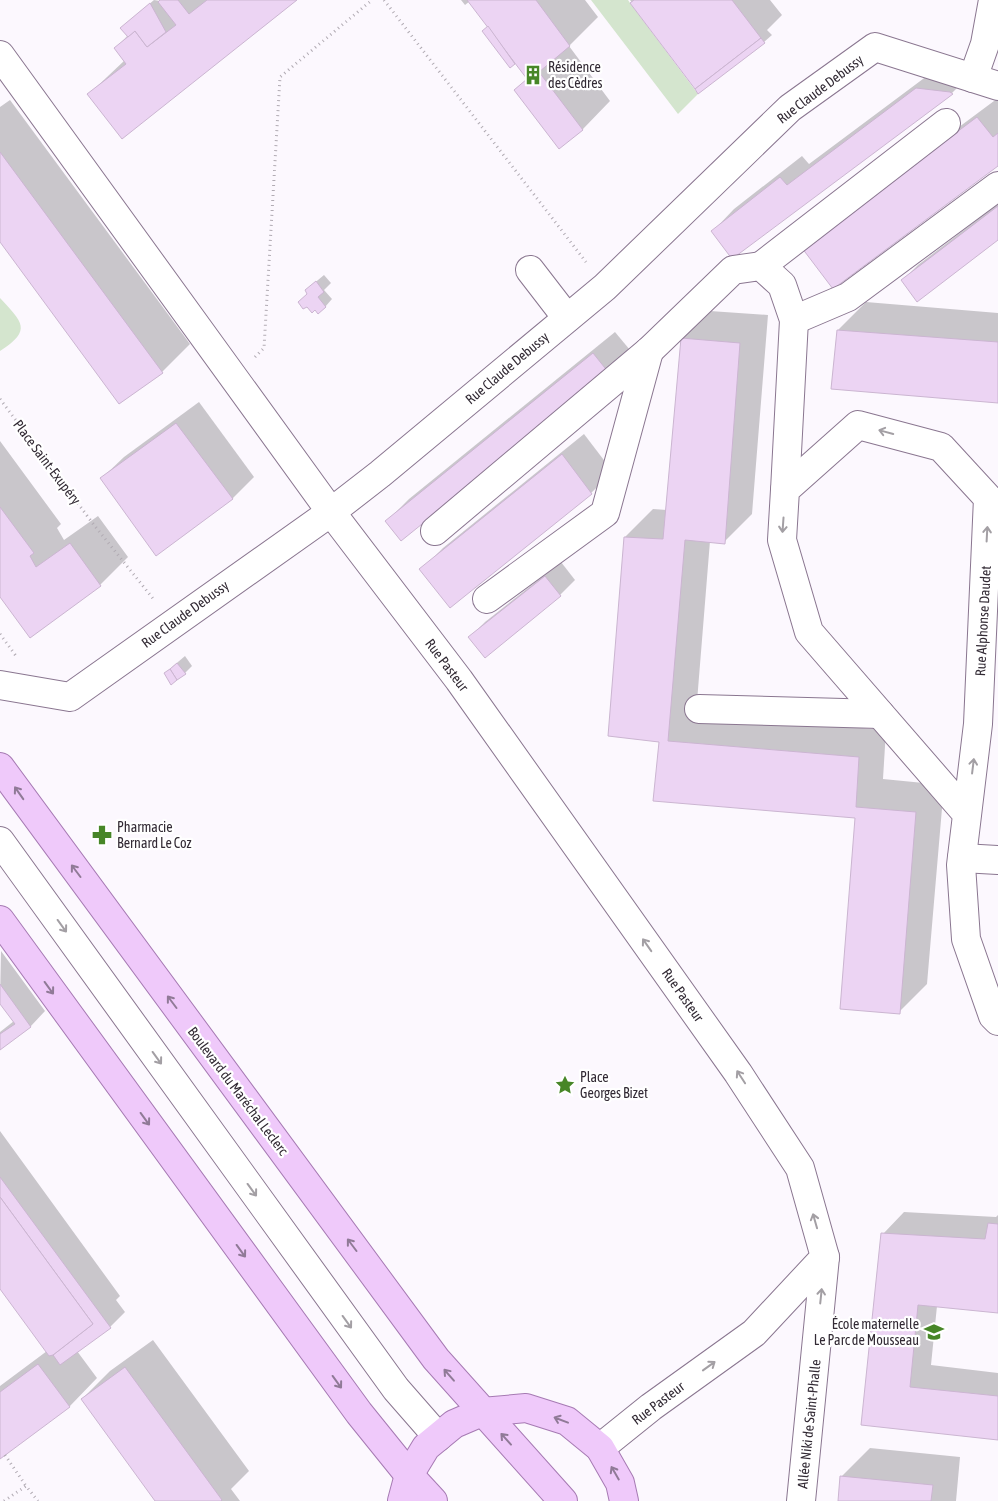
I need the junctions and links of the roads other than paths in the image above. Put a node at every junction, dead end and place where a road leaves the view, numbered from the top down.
1 (993, 0) edge
2 (2, 62) edge
3 (986, 82) edge
4 (946, 123) dead end
5 (998, 186) edge
6 (761, 266) junction
7 (530, 270) dead end
8 (567, 318) junction
9 (794, 320) junction
10 (649, 351) junction
11 (785, 490) junction
12 (331, 512) junction
13 (435, 531) dead end
14 (487, 600) dead end
15 (990, 619) edge
16 (0, 685) edge
17 (699, 709) dead end
18 (880, 714) junction
19 (0, 767) edge
20 (967, 814) junction
21 (0, 841) edge
22 (962, 858) junction
23 (998, 860) edge
24 (0, 920) edge
25 (996, 1017) edge
26 (825, 1257) junction
27 (482, 1412) junction
28 (438, 1437) junction
29 (600, 1448) junction
30 (409, 1475) junction
31 (402, 1501) edge
32 (433, 1501) edge
33 (563, 1501) edge
34 (624, 1501) edge
35 (801, 1501) edge

1 - 3 street
2 - 12 street, Rue Pasteur
3 - 8 street, Rue Claude Debussy
4 - 6 street
5 - 9 street
6 - 9 street
6 - 10 street
7 - 8 street
8 - 12 street, Rue Claude Debussy
9 - 11 street
10 - 13 street
10 - 14 street
15 -> 11 street, Rue Alphonse Daudet
11 -> 18 street
12 - 16 street, Rue Claude Debussy
26 -> 12 street, Rue Pasteur
20 -> 15 street, Rue Alphonse Daudet
17 - 18 street
18 - 20 street
27 -> 19 main road, Boulevard du Maréchal Leclerc
20 - 22 street, Rue Alphonse Daudet
21 -> 28 street
22 - 23 street
22 - 25 street, Rue Alphonse Daudet
24 -> 30 main road
29 -> 26 street, Rue Pasteur
35 -> 26 street, Allée Niki de Saint-Phalle
27 - 28 main road
29 -> 27 main road
33 -> 27 main road, Boulevard du Maréchal Leclerc
28 - 30 main road
34 -> 29 main road
30 - 31 main road
30 - 32 main road

